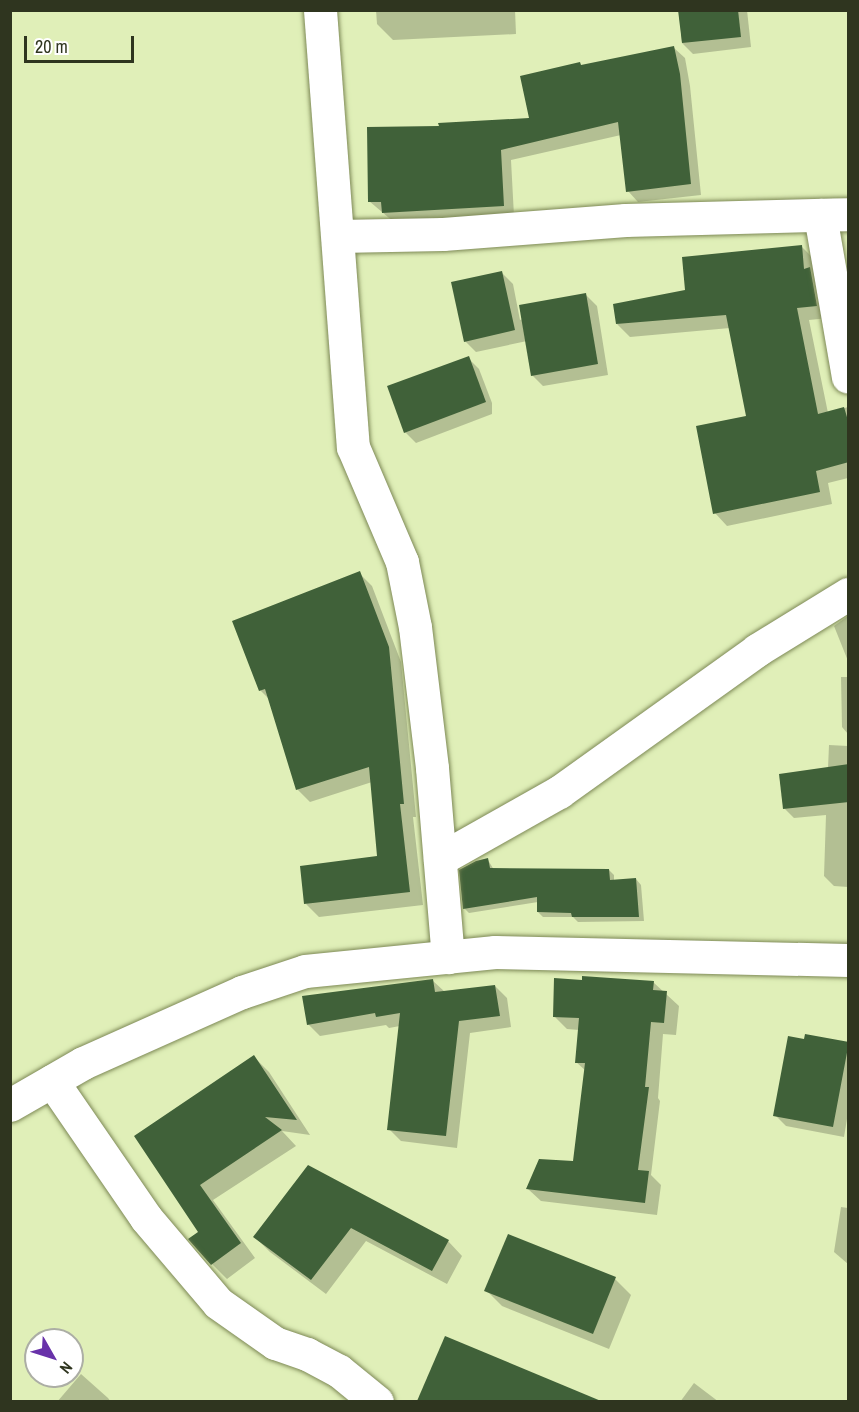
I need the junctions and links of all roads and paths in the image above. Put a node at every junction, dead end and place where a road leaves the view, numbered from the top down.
1 (320, 10) edge
2 (834, 214) edge
3 (338, 236) junction
4 (849, 377) edge
5 (849, 594) edge
6 (440, 859) junction
7 (448, 957) junction
8 (849, 960) edge
9 (52, 1081) junction
10 (10, 1105) edge
11 (377, 1401) edge

1 - 3 street
2 - 3 street
2 - 4 street
3 - 6 street
5 - 6 street
6 - 7 street
7 - 8 street
7 - 9 street
9 - 10 street
9 - 11 street

